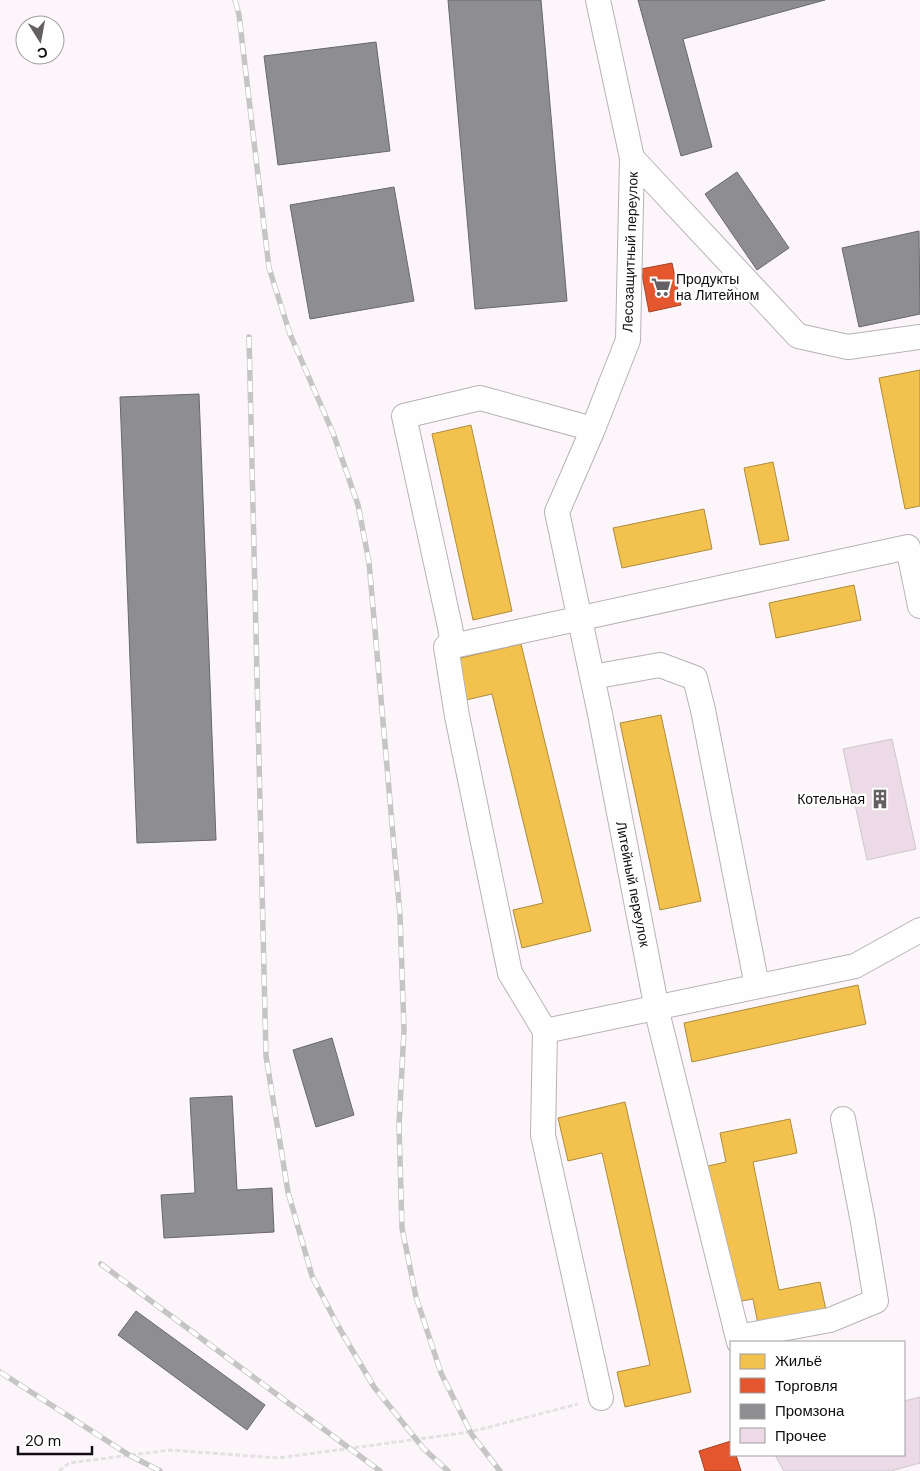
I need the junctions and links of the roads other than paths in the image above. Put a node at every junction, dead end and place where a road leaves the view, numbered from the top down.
1 (598, 0) edge
2 (632, 158) junction
3 (920, 337) edge
4 (593, 429) junction
5 (920, 606) edge
6 (580, 619) junction
7 (453, 646) junction
8 (592, 677) junction
9 (920, 930) edge
10 (758, 986) junction
11 (656, 1006) junction
12 (545, 1031) junction
13 (843, 1118) dead end
14 (738, 1340) edge
15 (601, 1398) road end

1 - 2 street, Лесозащитный переулок
2 - 3 street, Лесозащитный переулок
2 - 4 street, Лесозащитный переулок
4 - 6 street, Литейный переулок
4 - 7 street
5 - 6 street
6 - 7 street
6 - 8 street, Литейный переулок
7 - 12 street
8 - 10 street
8 - 11 street, Литейный переулок
9 - 10 street
10 - 11 street
11 - 12 street
11 - 14 street, Литейный переулок
12 - 15 street
13 - 14 street

